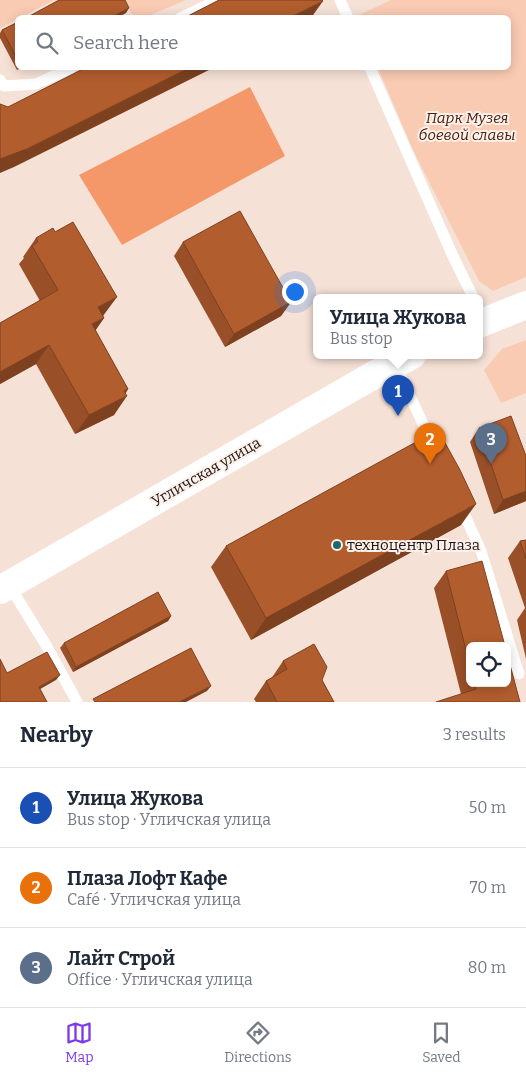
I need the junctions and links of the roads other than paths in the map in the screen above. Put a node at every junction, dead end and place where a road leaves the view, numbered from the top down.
1 (218, 0) edge
2 (340, 0) edge
3 (186, 15) edge
4 (347, 15) edge
5 (68, 70) edge
6 (371, 70) edge
7 (0, 80) edge
8 (470, 294) edge
9 (526, 306) edge
10 (483, 312) edge
11 (404, 359) edge
12 (438, 457) edge
13 (454, 491) edge
14 (5, 587) edge
15 (519, 674) dead end
16 (77, 702) edge

1 - 3 lane
2 - 4 lane
5 - 7 lane
6 - 8 lane
9 - 10 main road
11 - 12 lane
11 - 14 main road, Угличская улица
13 - 15 lane
14 - 16 lane

